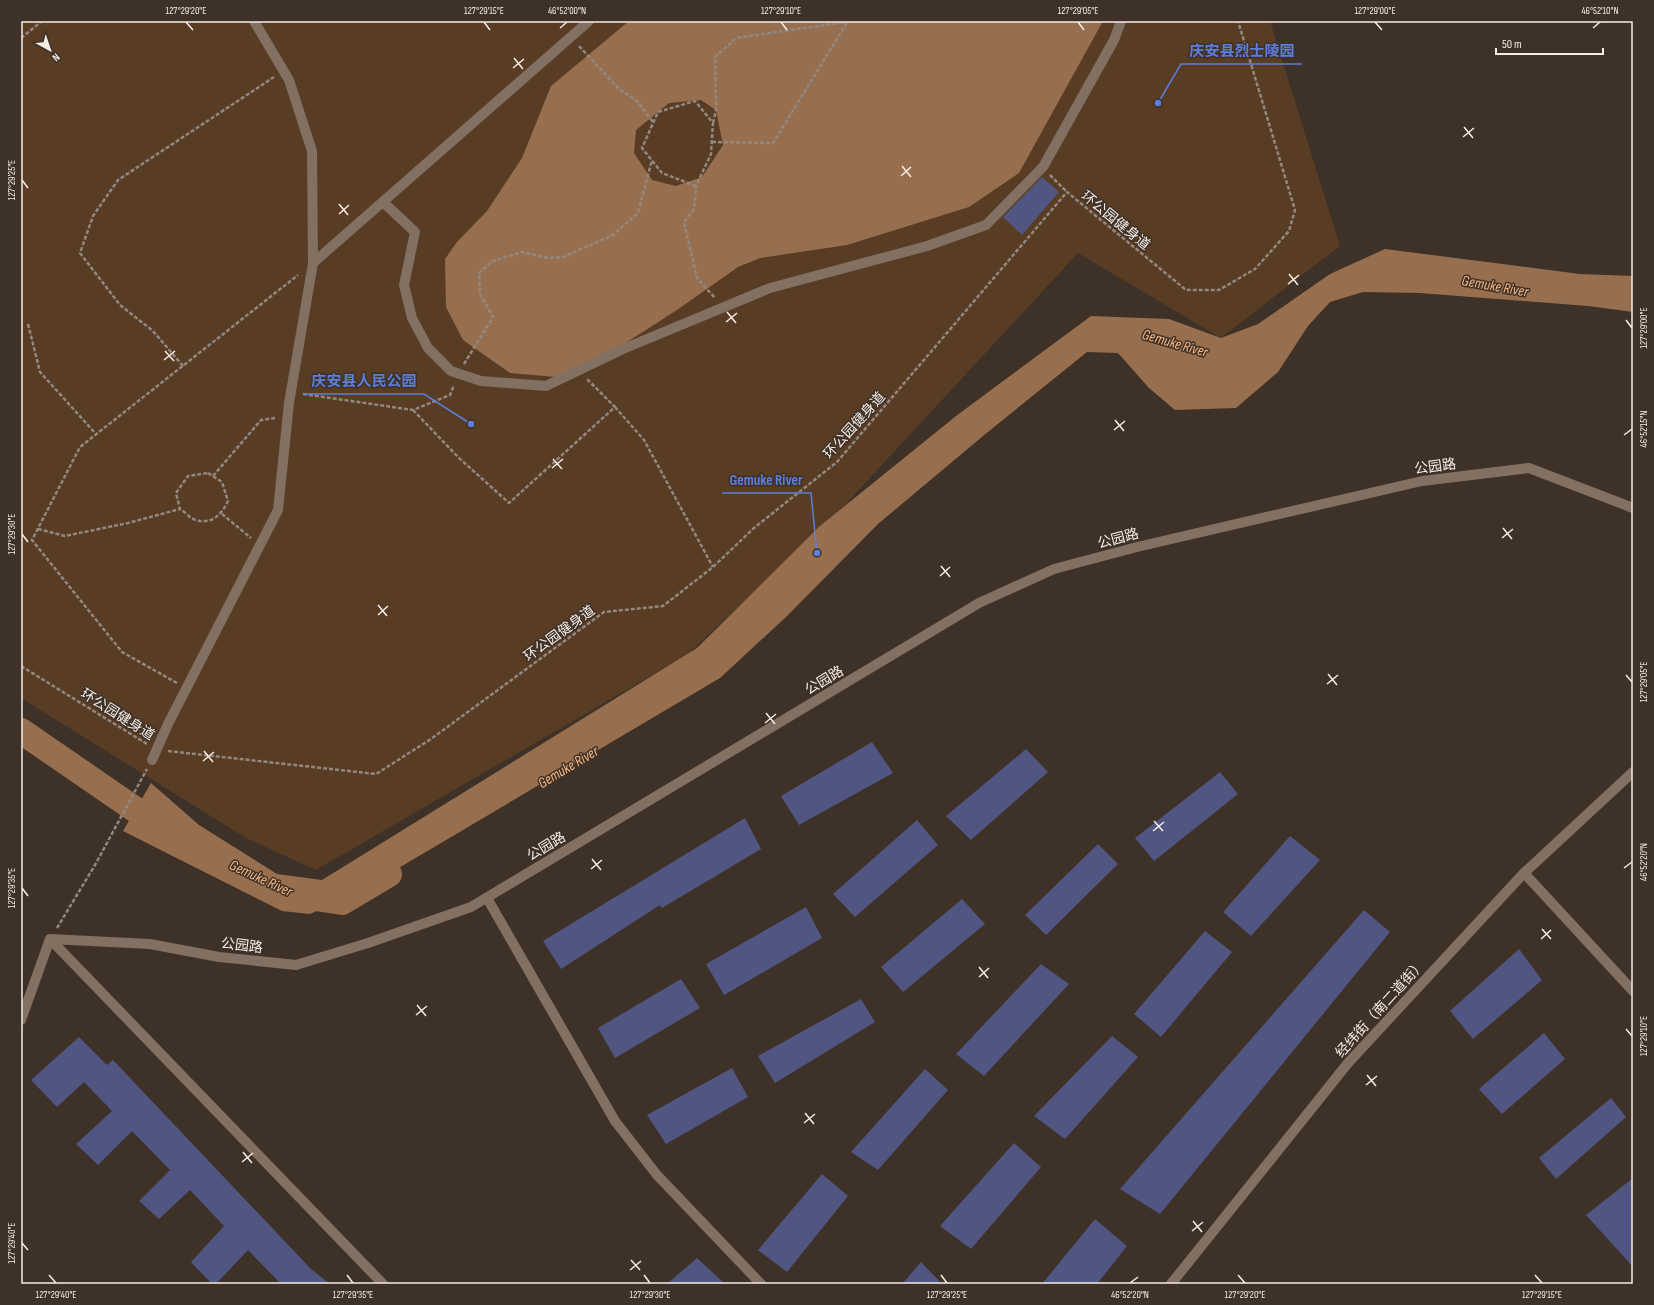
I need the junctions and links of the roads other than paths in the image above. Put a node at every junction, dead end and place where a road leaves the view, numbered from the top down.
1 (254, 21) edge
2 (589, 21) edge
3 (1121, 21) edge
4 (383, 202) junction
5 (313, 263) junction
6 (1633, 508) edge
7 (152, 760) road end
8 (1633, 772) edge
9 (1524, 873) junction
10 (488, 898) junction
11 (50, 940) junction
12 (1633, 991) edge
13 (21, 1020) edge
14 (383, 1284) edge
15 (761, 1284) edge
16 (1171, 1284) edge

1 - 5 street
2 - 4 street
3 - 4 street
4 - 5 street
5 - 7 street
6 - 10 street, 公园路
8 - 9 street, 经纬街（南二道街）
9 - 12 street
9 - 16 street, 经纬街（南二道街）
10 - 11 street, 公园路
10 - 15 street
11 - 13 street
11 - 14 street

